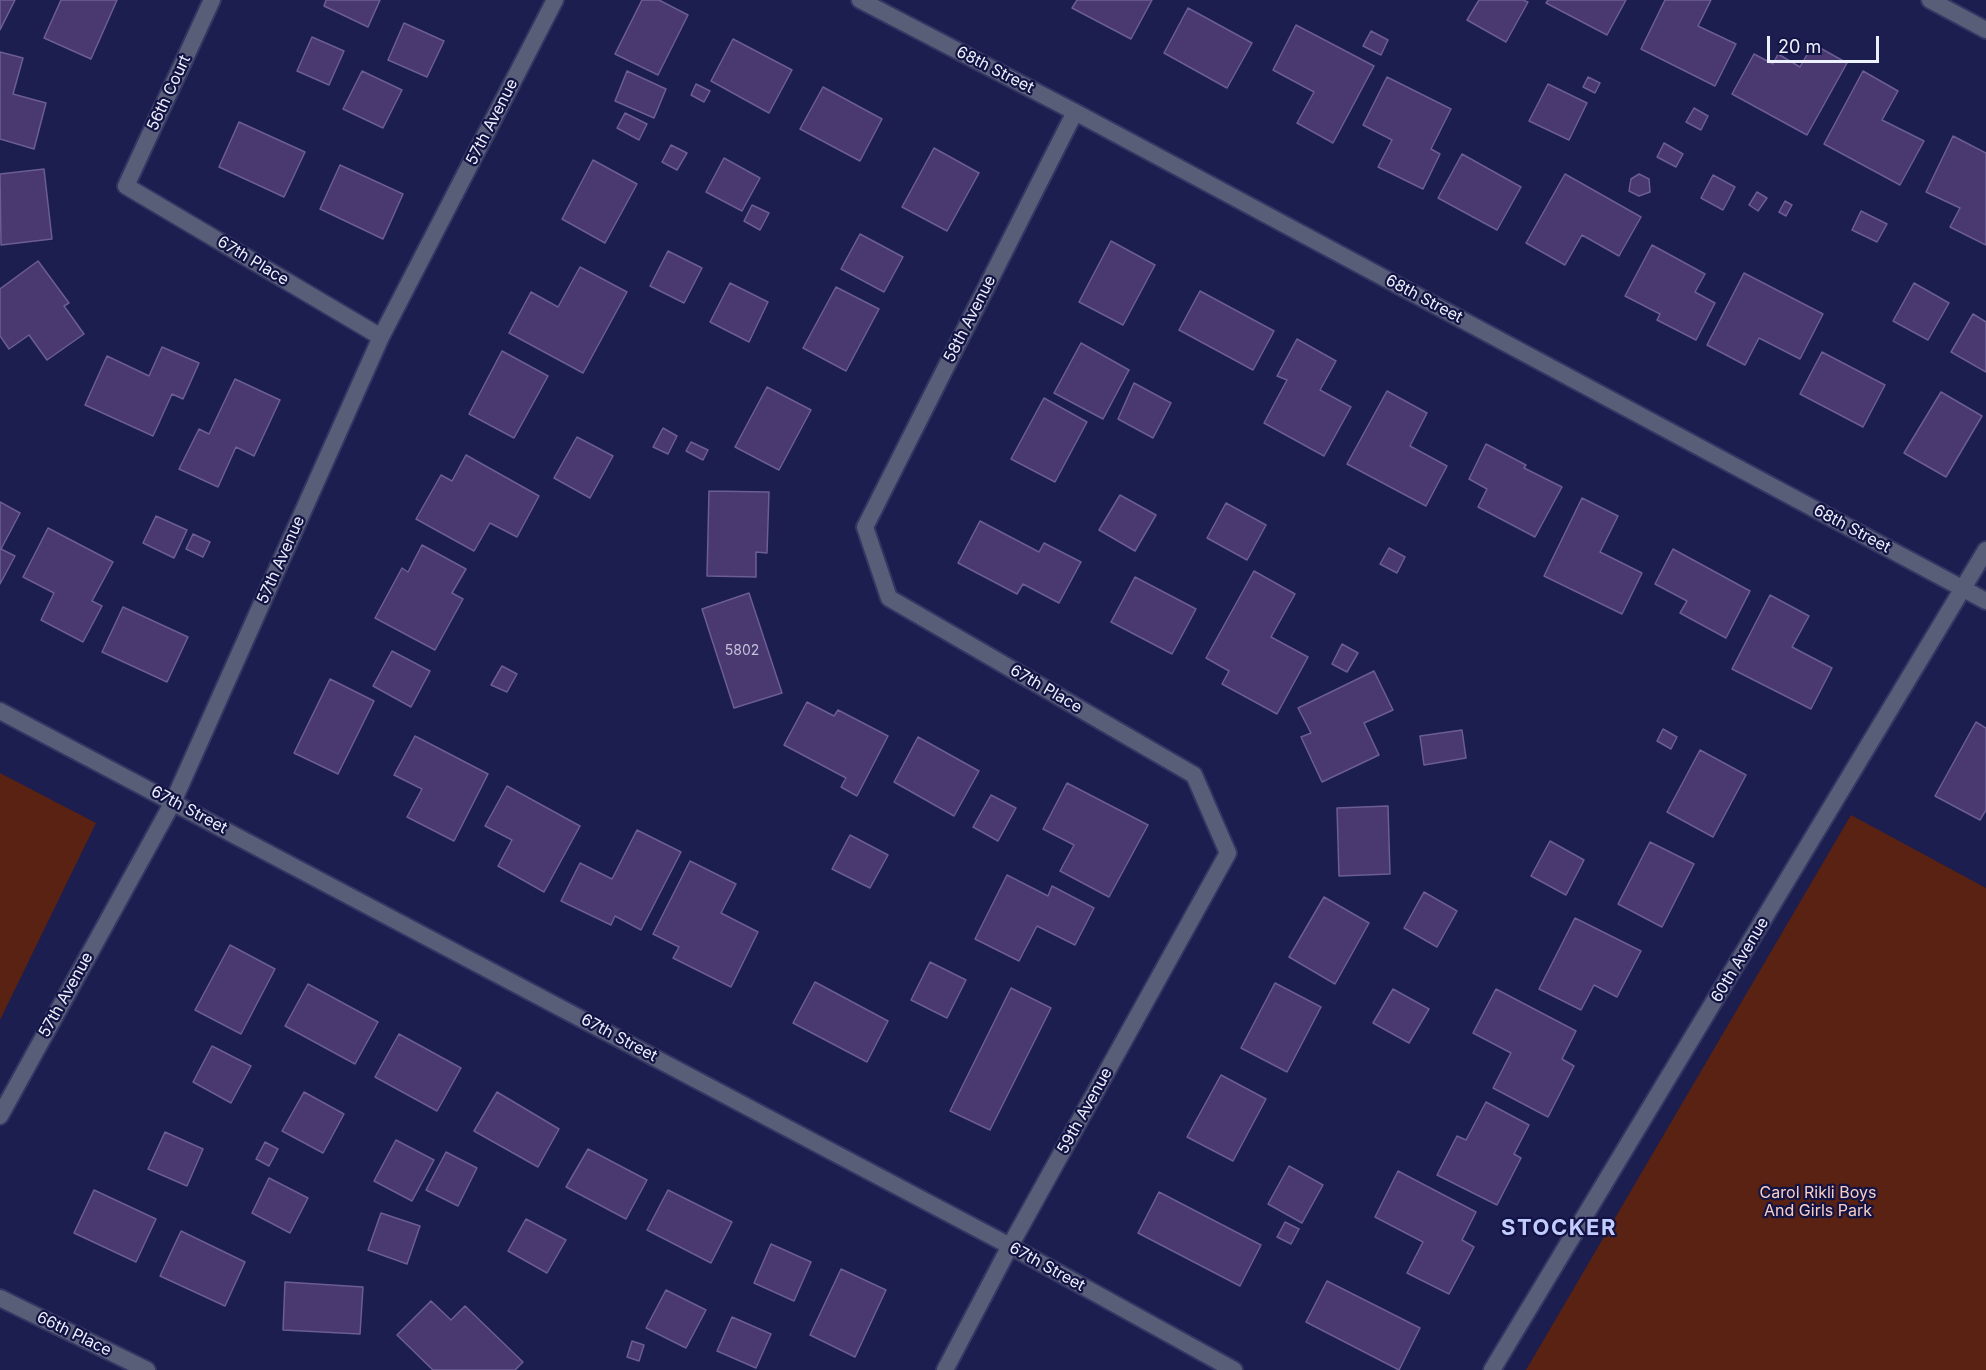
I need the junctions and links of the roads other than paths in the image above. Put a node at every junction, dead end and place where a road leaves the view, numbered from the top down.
1 (212, 0) edge
2 (555, 0) edge
3 (860, 0) edge
4 (1930, 0) edge
5 (1986, 30) edge
6 (1075, 112) junction
7 (126, 186) joint
8 (381, 337) junction
9 (865, 527) joint
10 (1986, 550) edge
11 (1964, 589) junction
12 (1986, 601) edge
13 (0, 711) edge
14 (173, 802) junction
15 (1228, 853) joint
16 (0, 1116) edge
17 (1011, 1246) junction
18 (0, 1298) edge
19 (147, 1370) edge
20 (945, 1370) edge
21 (1234, 1370) edge
22 (1492, 1370) edge

1 - 7 street, 56th Court
2 - 8 street, 57th Avenue
3 - 6 street, 68th Street
4 - 5 street
6 - 9 street, 58th Avenue
6 - 11 street, 68th Street
7 - 8 street, 67th Place
8 - 14 street, 57th Avenue
9 - 15 street, 67th Place
10 - 11 street, 60th Avenue
11 - 12 street, 68th Street
11 - 22 street, 60th Avenue
13 - 14 street, 67th Street
14 - 16 street, 57th Avenue
14 - 17 street, 67th Street
15 - 17 street, 59th Avenue
17 - 20 street, 59th Avenue
17 - 21 street, 67th Street
18 - 19 street, 66th Place

